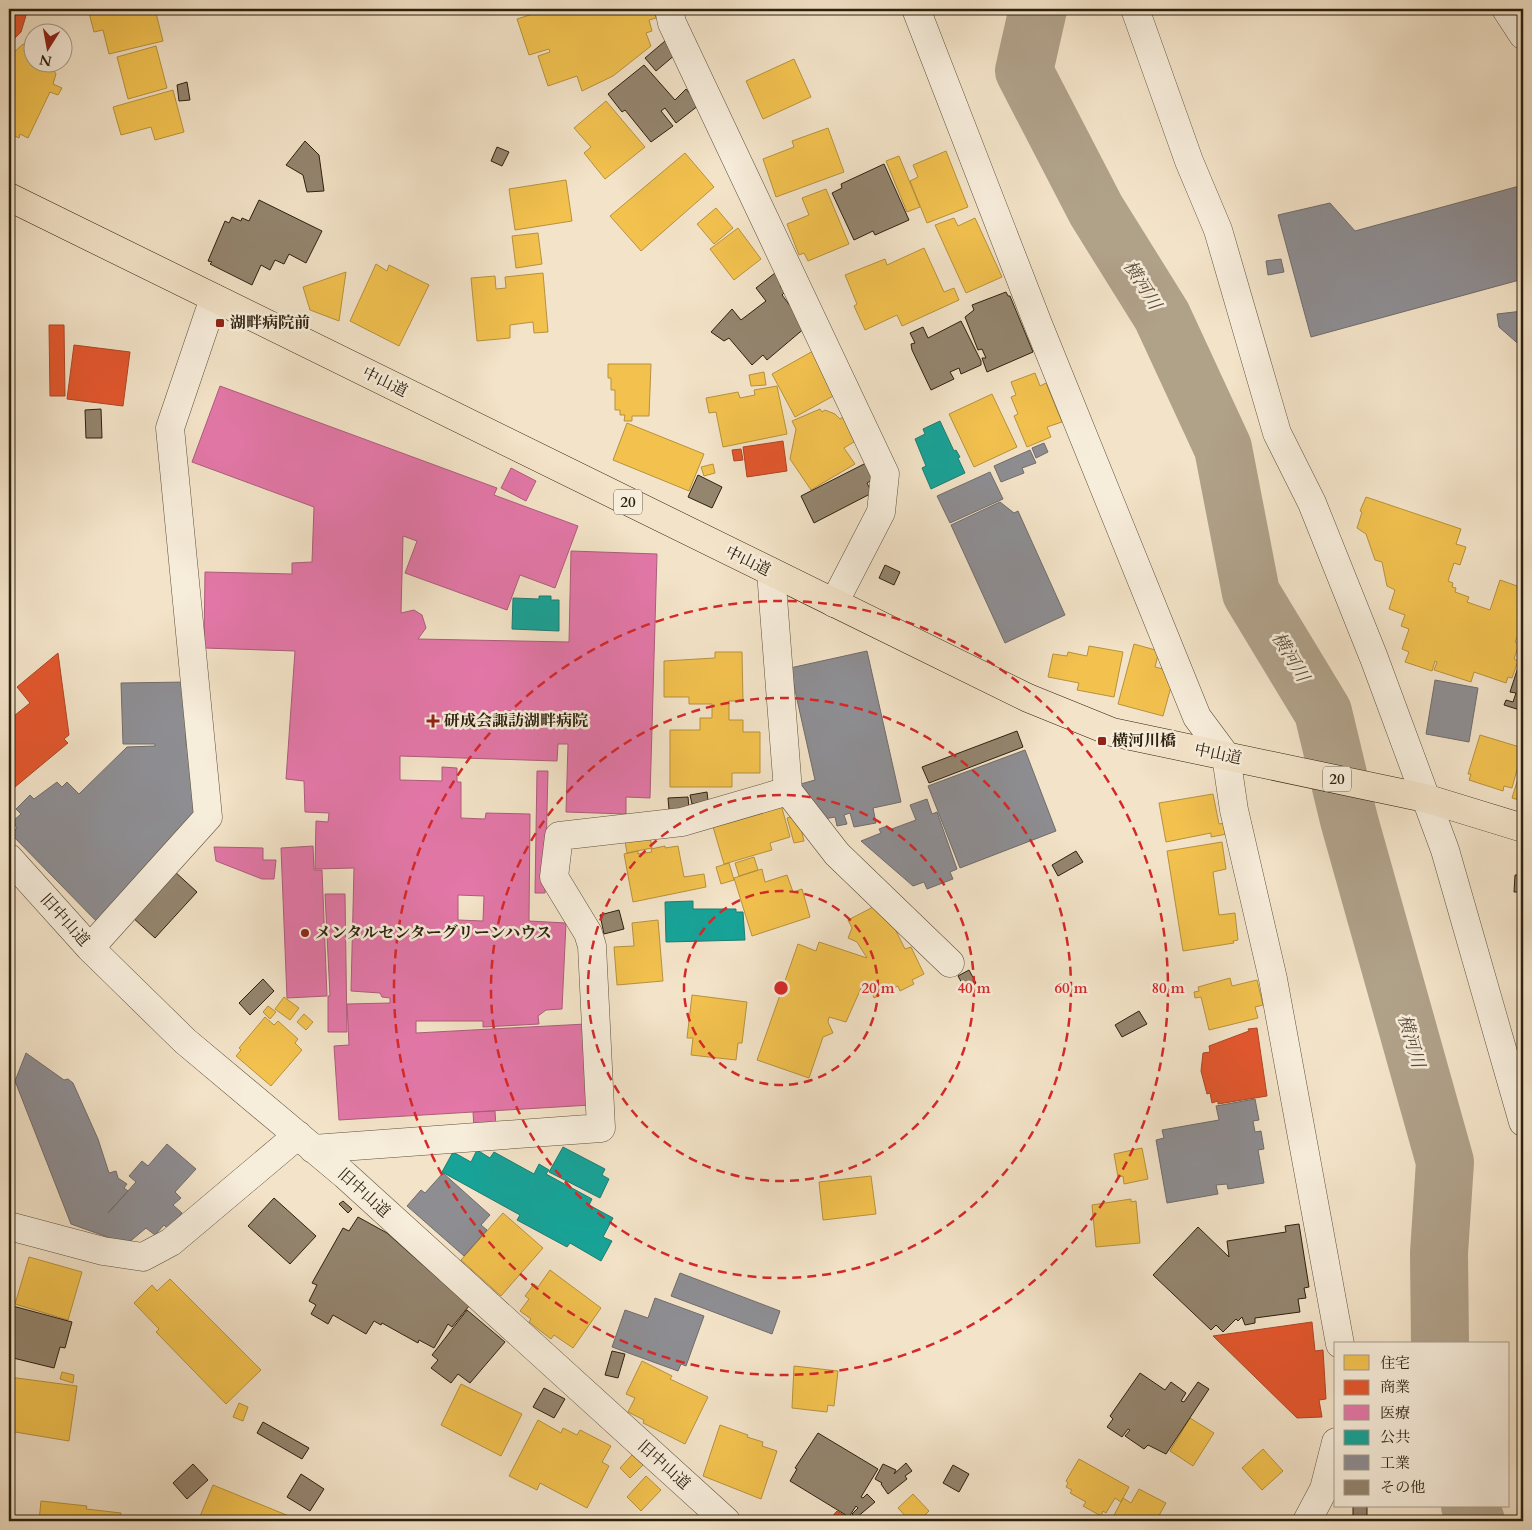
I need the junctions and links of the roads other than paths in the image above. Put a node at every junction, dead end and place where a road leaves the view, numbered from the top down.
1 (669, 9) edge
2 (916, 9) edge
3 (1135, 9) edge
4 (1506, 9) edge
5 (1523, 35) edge
6 (9, 197) edge
7 (214, 298) junction
8 (770, 572) junction
9 (834, 603) junction
10 (1226, 756) junction
11 (788, 791) junction
12 (1419, 796) junction
13 (1523, 828) edge
14 (9, 858) edge
15 (90, 948) junction
16 (950, 963) dead end
17 (1523, 1122) edge
18 (306, 1142) junction
19 (10, 1225) edge
20 (1340, 1342) edge
21 (1334, 1450) edge
22 (726, 1521) edge
23 (1307, 1521) edge

1 - 9 street
2 - 10 street
3 - 12 street
4 - 5 street
6 - 7 highway, 中山道 / 20
7 - 8 highway, 中山道 / 20
7 - 15 street
8 - 9 highway, 中山道 / 20
8 - 11 street
9 - 10 highway, 中山道 / 20
10 - 12 highway, 中山道 / 20
10 - 20 street
11 - 16 street
11 - 18 street
12 - 13 highway, 中山道 / 20
12 - 17 street
14 - 15 street, 旧中山道
15 - 18 street, 旧中山道
18 - 19 street
18 - 22 street, 旧中山道
21 - 23 street

